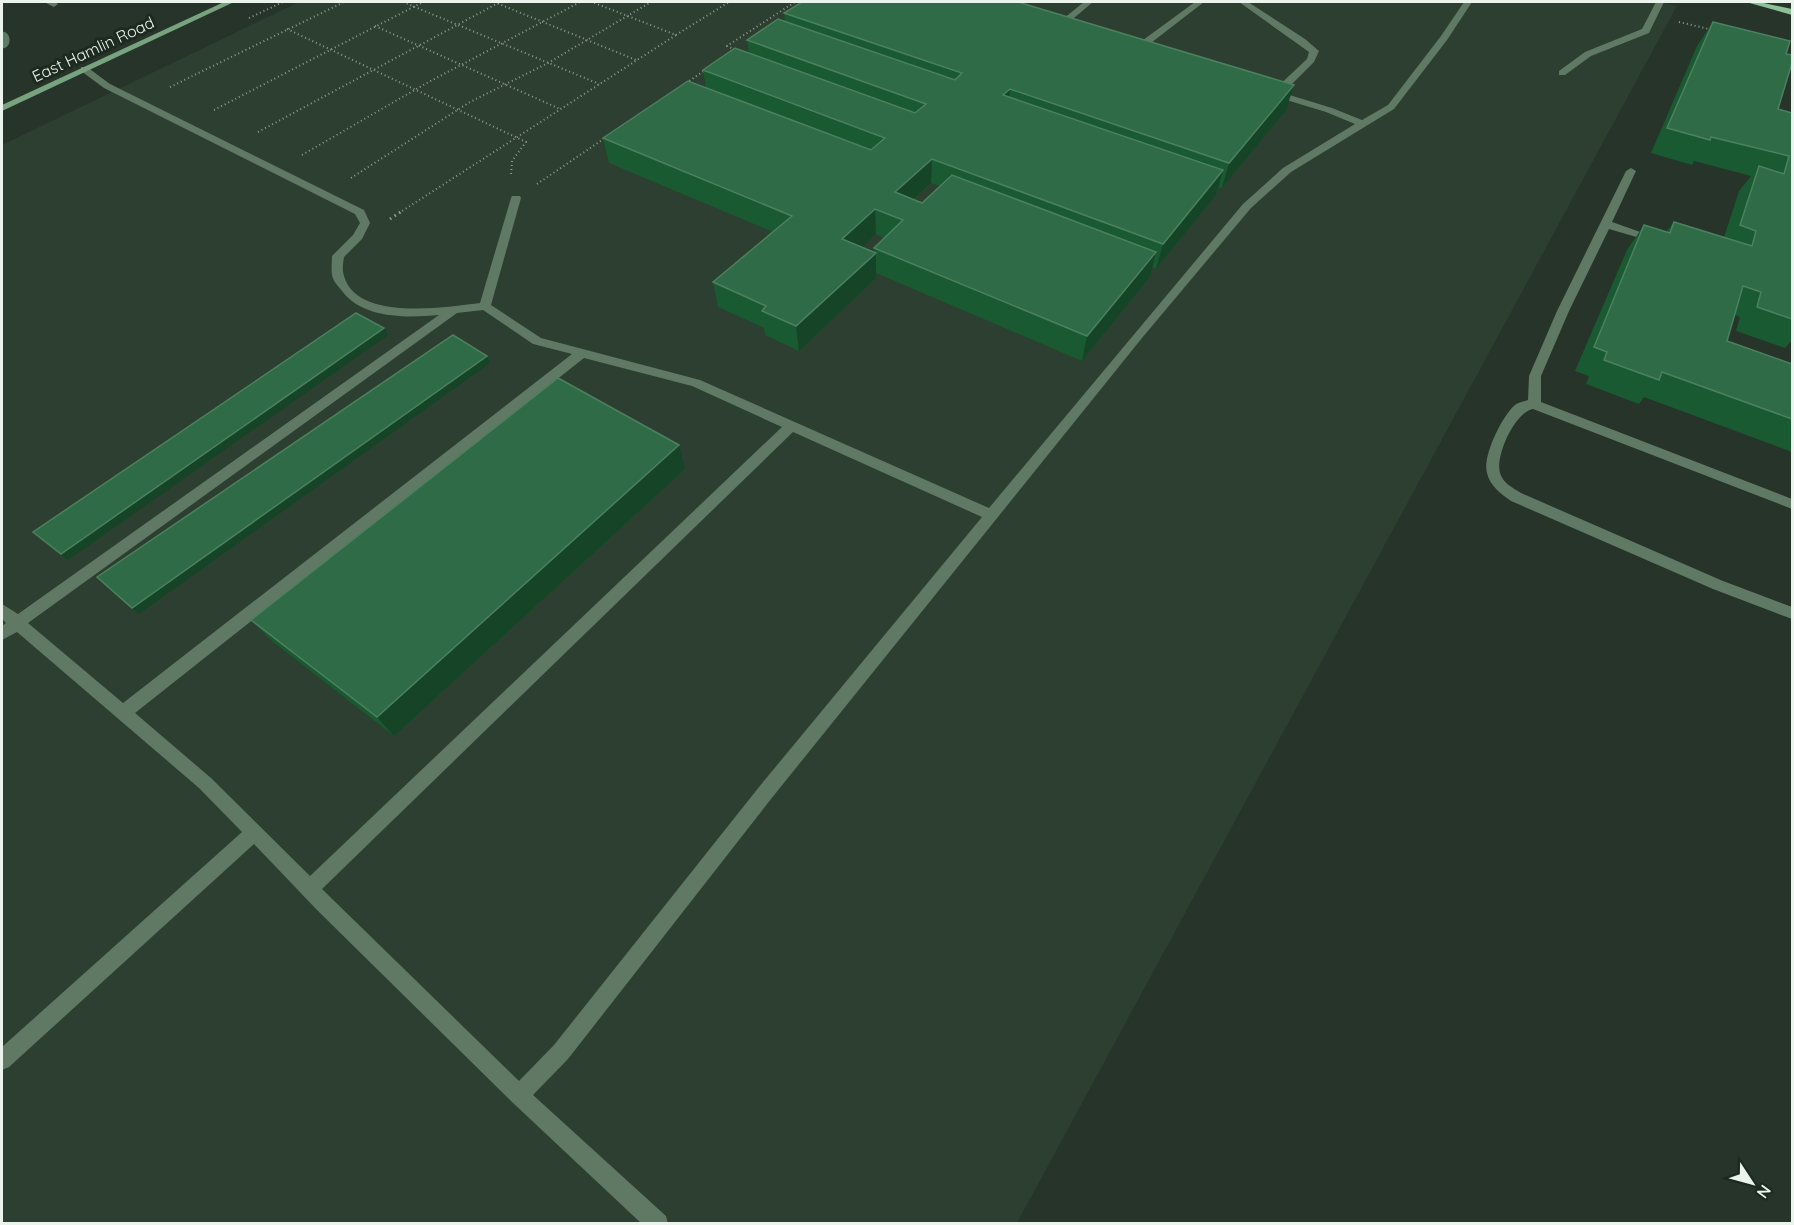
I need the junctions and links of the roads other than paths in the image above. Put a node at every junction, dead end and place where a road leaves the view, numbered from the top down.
1 (230, 2) edge
2 (1089, 2) edge
3 (1200, 2) edge
4 (1243, 2) edge
5 (1468, 2) edge
6 (1660, 2) edge
7 (1750, 2) edge
8 (1792, 12) edge
9 (1039, 20) edge
10 (1155, 58) edge
11 (84, 69) junction
12 (1562, 73) dead end
13 (1257, 88) edge
14 (1276, 94) junction
15 (2, 108) edge
16 (1363, 124) junction
17 (1631, 171) dead end
18 (516, 198) road end
19 (1605, 224) junction
20 (1668, 244) edge
21 (485, 306) junction
22 (455, 309) junction
23 (582, 353) junction
24 (1534, 404) junction
25 (791, 426) junction
26 (1792, 504) edge
27 (992, 515) junction
28 (2, 610) edge
29 (1792, 613) edge
30 (17, 623) junction
31 (2, 634) edge
32 (123, 713) junction
33 (254, 832) junction
34 (310, 888) junction
35 (2, 1060) edge
36 (519, 1095) junction
37 (658, 1224) edge

1 - 11 street, East Hamlin Road
2 - 9 lane
3 - 10 lane
4 - 14 lane
5 - 16 lane
6 - 12 lane
7 - 8 main road
11 - 15 street, East Hamlin Road
11 - 22 lane
13 - 14 lane
14 - 16 lane
16 - 27 lane
17 - 19 lane
18 - 21 lane
19 - 20 lane
19 - 24 lane
21 - 22 lane
21 - 23 lane
22 - 30 lane
23 - 25 lane
23 - 32 lane
24 - 26 lane
24 - 29 lane
25 - 27 lane
25 - 34 lane
27 - 36 lane
28 - 30 lane
30 - 31 lane
30 - 32 lane
32 - 33 lane
33 - 34 lane
33 - 35 lane
34 - 36 lane
36 - 37 lane

